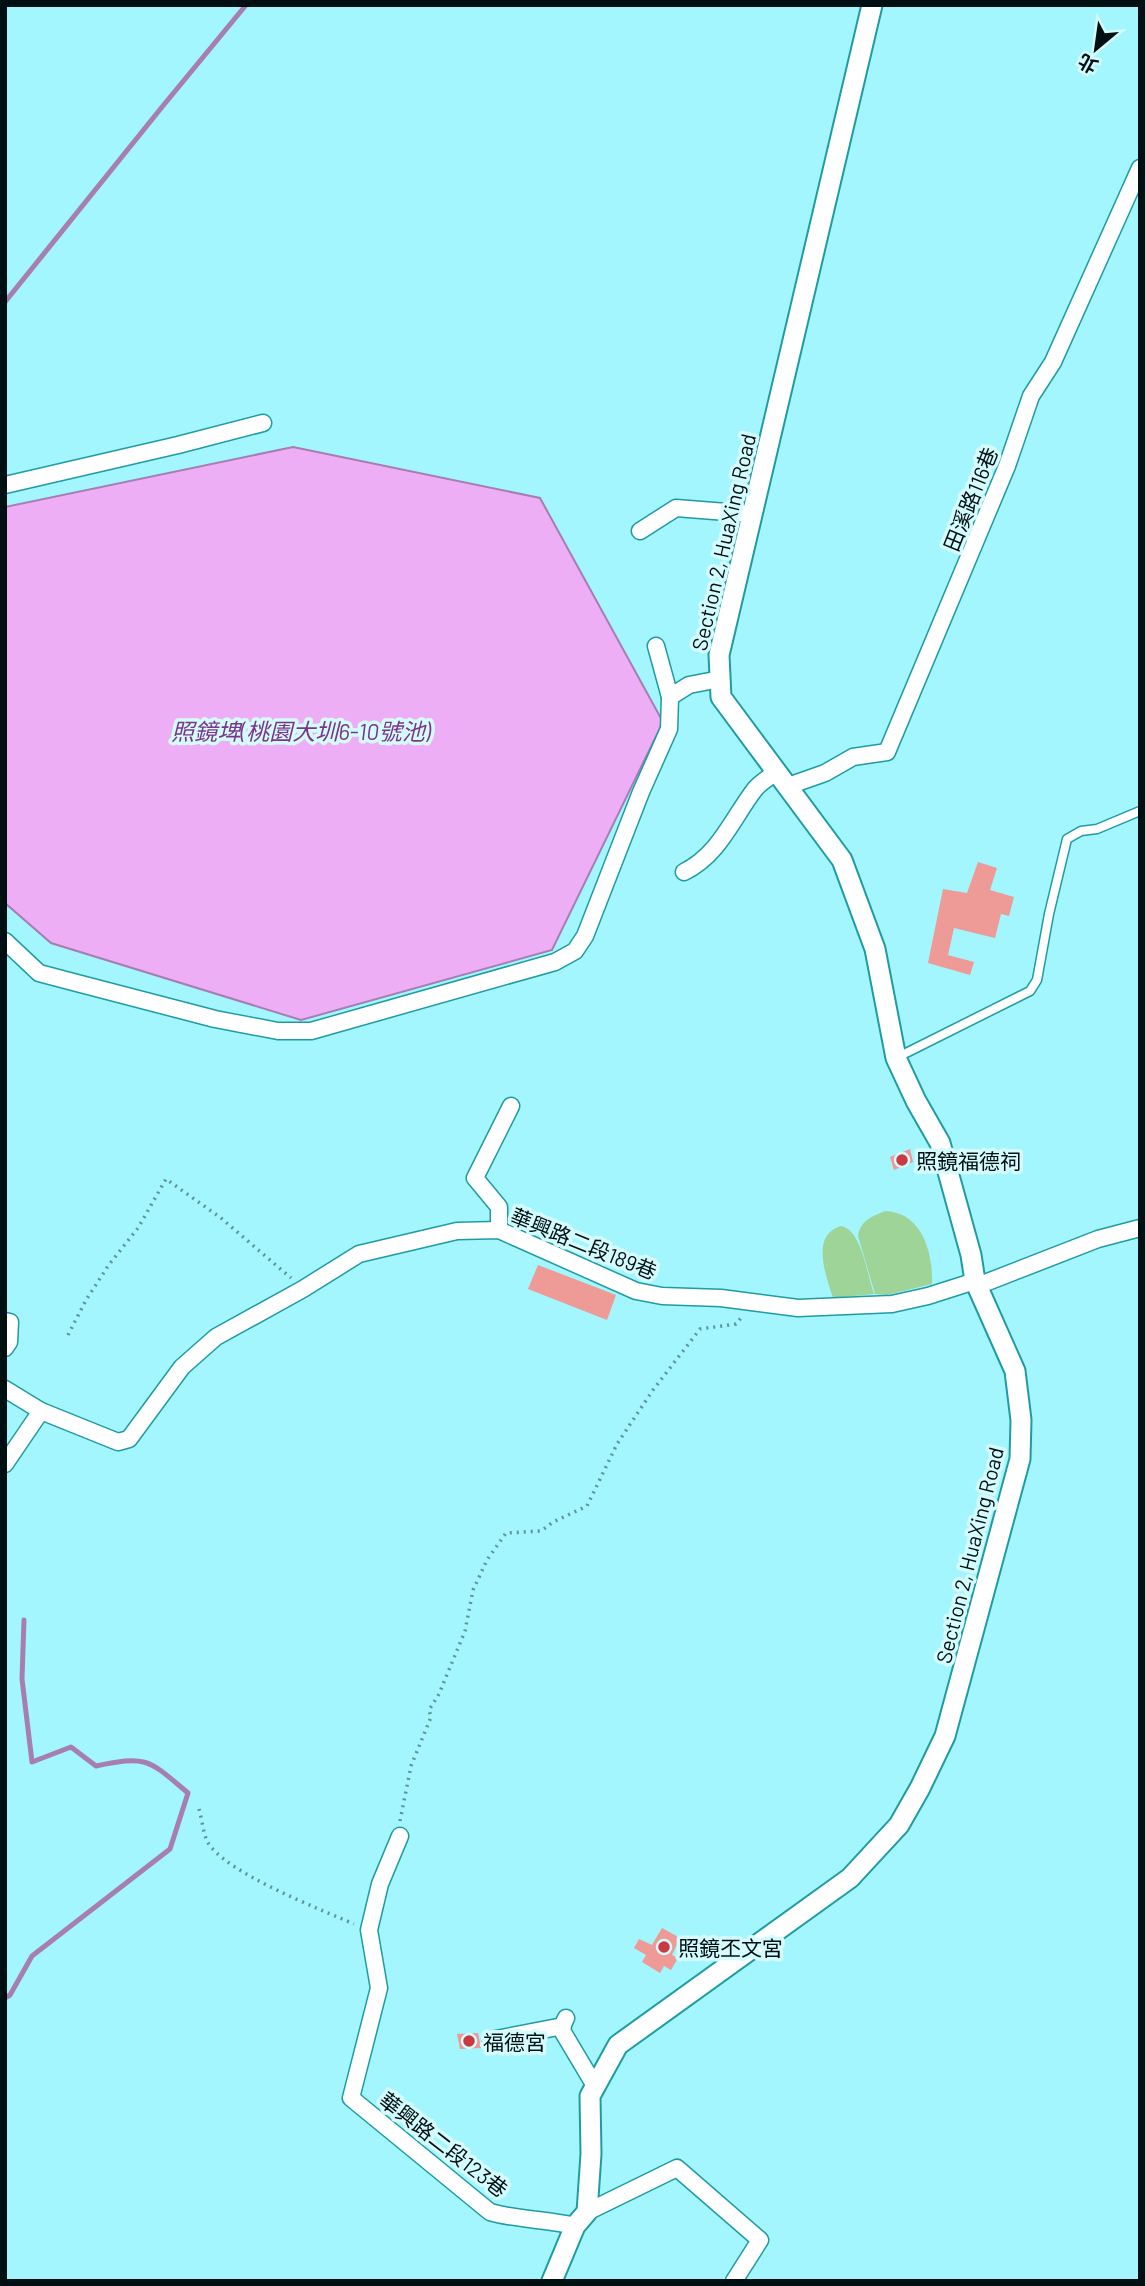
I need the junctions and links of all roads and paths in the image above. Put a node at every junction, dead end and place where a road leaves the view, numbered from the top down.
1 (872, 5) edge
2 (1140, 169) edge
3 (263, 423) dead end
4 (5, 485) edge
5 (752, 514) junction
6 (640, 531) dead end
7 (656, 646) dead end
8 (720, 680) junction
9 (670, 697) junction
10 (782, 779) junction
11 (1140, 811) edge
12 (684, 872) dead end
13 (5, 941) edge
14 (896, 1058) junction
15 (510, 1106) dead end
16 (1140, 1228) edge
17 (499, 1230) junction
18 (975, 1281) junction
19 (303, 1289) junction
20 (753, 1303) junction
21 (5, 1321) edge
22 (68, 1335) dead end
23 (5, 1348) edge
24 (5, 1389) edge
25 (41, 1411) junction
26 (5, 1464) edge
27 (199, 1810) dead end
28 (400, 1836) joint
29 (369, 1930) junction
30 (491, 2040) dead end
31 (595, 2086) junction
32 (581, 2219) junction
33 (551, 2281) edge
34 (733, 2281) edge

1 - 5 street, Section 2, HuaXing Road
2 - 10 street, 田溪路116巷
3 - 4 street
5 - 6 street
5 - 8 street, Section 2, HuaXing Road
7 - 9 street
8 - 9 street
8 - 10 street, Section 2, HuaXing Road
9 - 13 street
10 - 12 street
10 - 14 street, Section 2, HuaXing Road
11 - 14 lane
14 - 18 street, Section 2, HuaXing Road
15 - 17 street
16 - 18 street, 華興路二段189巷
17 - 19 street, 華興路二段189巷
17 - 20 street, 華興路二段189巷
18 - 20 street, 華興路二段189巷
18 - 31 street, Section 2, HuaXing Road
19 - 22 path
19 - 25 street, 華興路二段189巷
20 - 28 path
21 - 23 street
24 - 25 street, 華興路二段189巷
25 - 26 street
27 - 29 path
28 - 29 street, 華興路二段123巷
29 - 32 street, 華興路二段123巷
30 - 31 street
31 - 32 street, Section 2, HuaXing Road
32 - 33 street, Section 2, HuaXing Road
32 - 34 street

